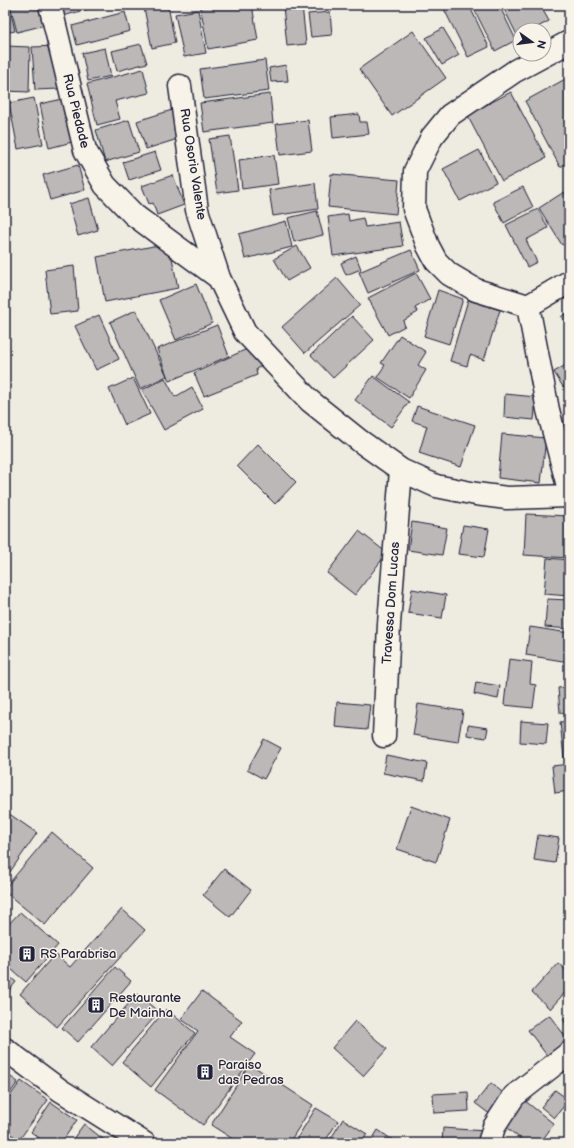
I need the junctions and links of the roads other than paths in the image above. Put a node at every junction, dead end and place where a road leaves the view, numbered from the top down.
1 (50, 5) edge
2 (569, 42) edge
3 (180, 86) dead end
4 (219, 278) junction
5 (569, 282) edge
6 (528, 306) junction
7 (401, 470) junction
8 (569, 490) edge
9 (569, 496) edge
10 (384, 736) dead end
11 (5, 1049) edge
12 (569, 1053) edge
13 (144, 1143) edge
14 (489, 1143) edge

1 - 4 street, Rua Piedade
2 - 6 street
3 - 4 street, Rua Osorio Valente
4 - 7 street, Rua Osorio Valente
5 - 6 street
6 - 8 street
7 - 9 street, Rua Osorio Valente
7 - 10 street, Travessa Dom Lucas
11 - 13 street
12 - 14 street

